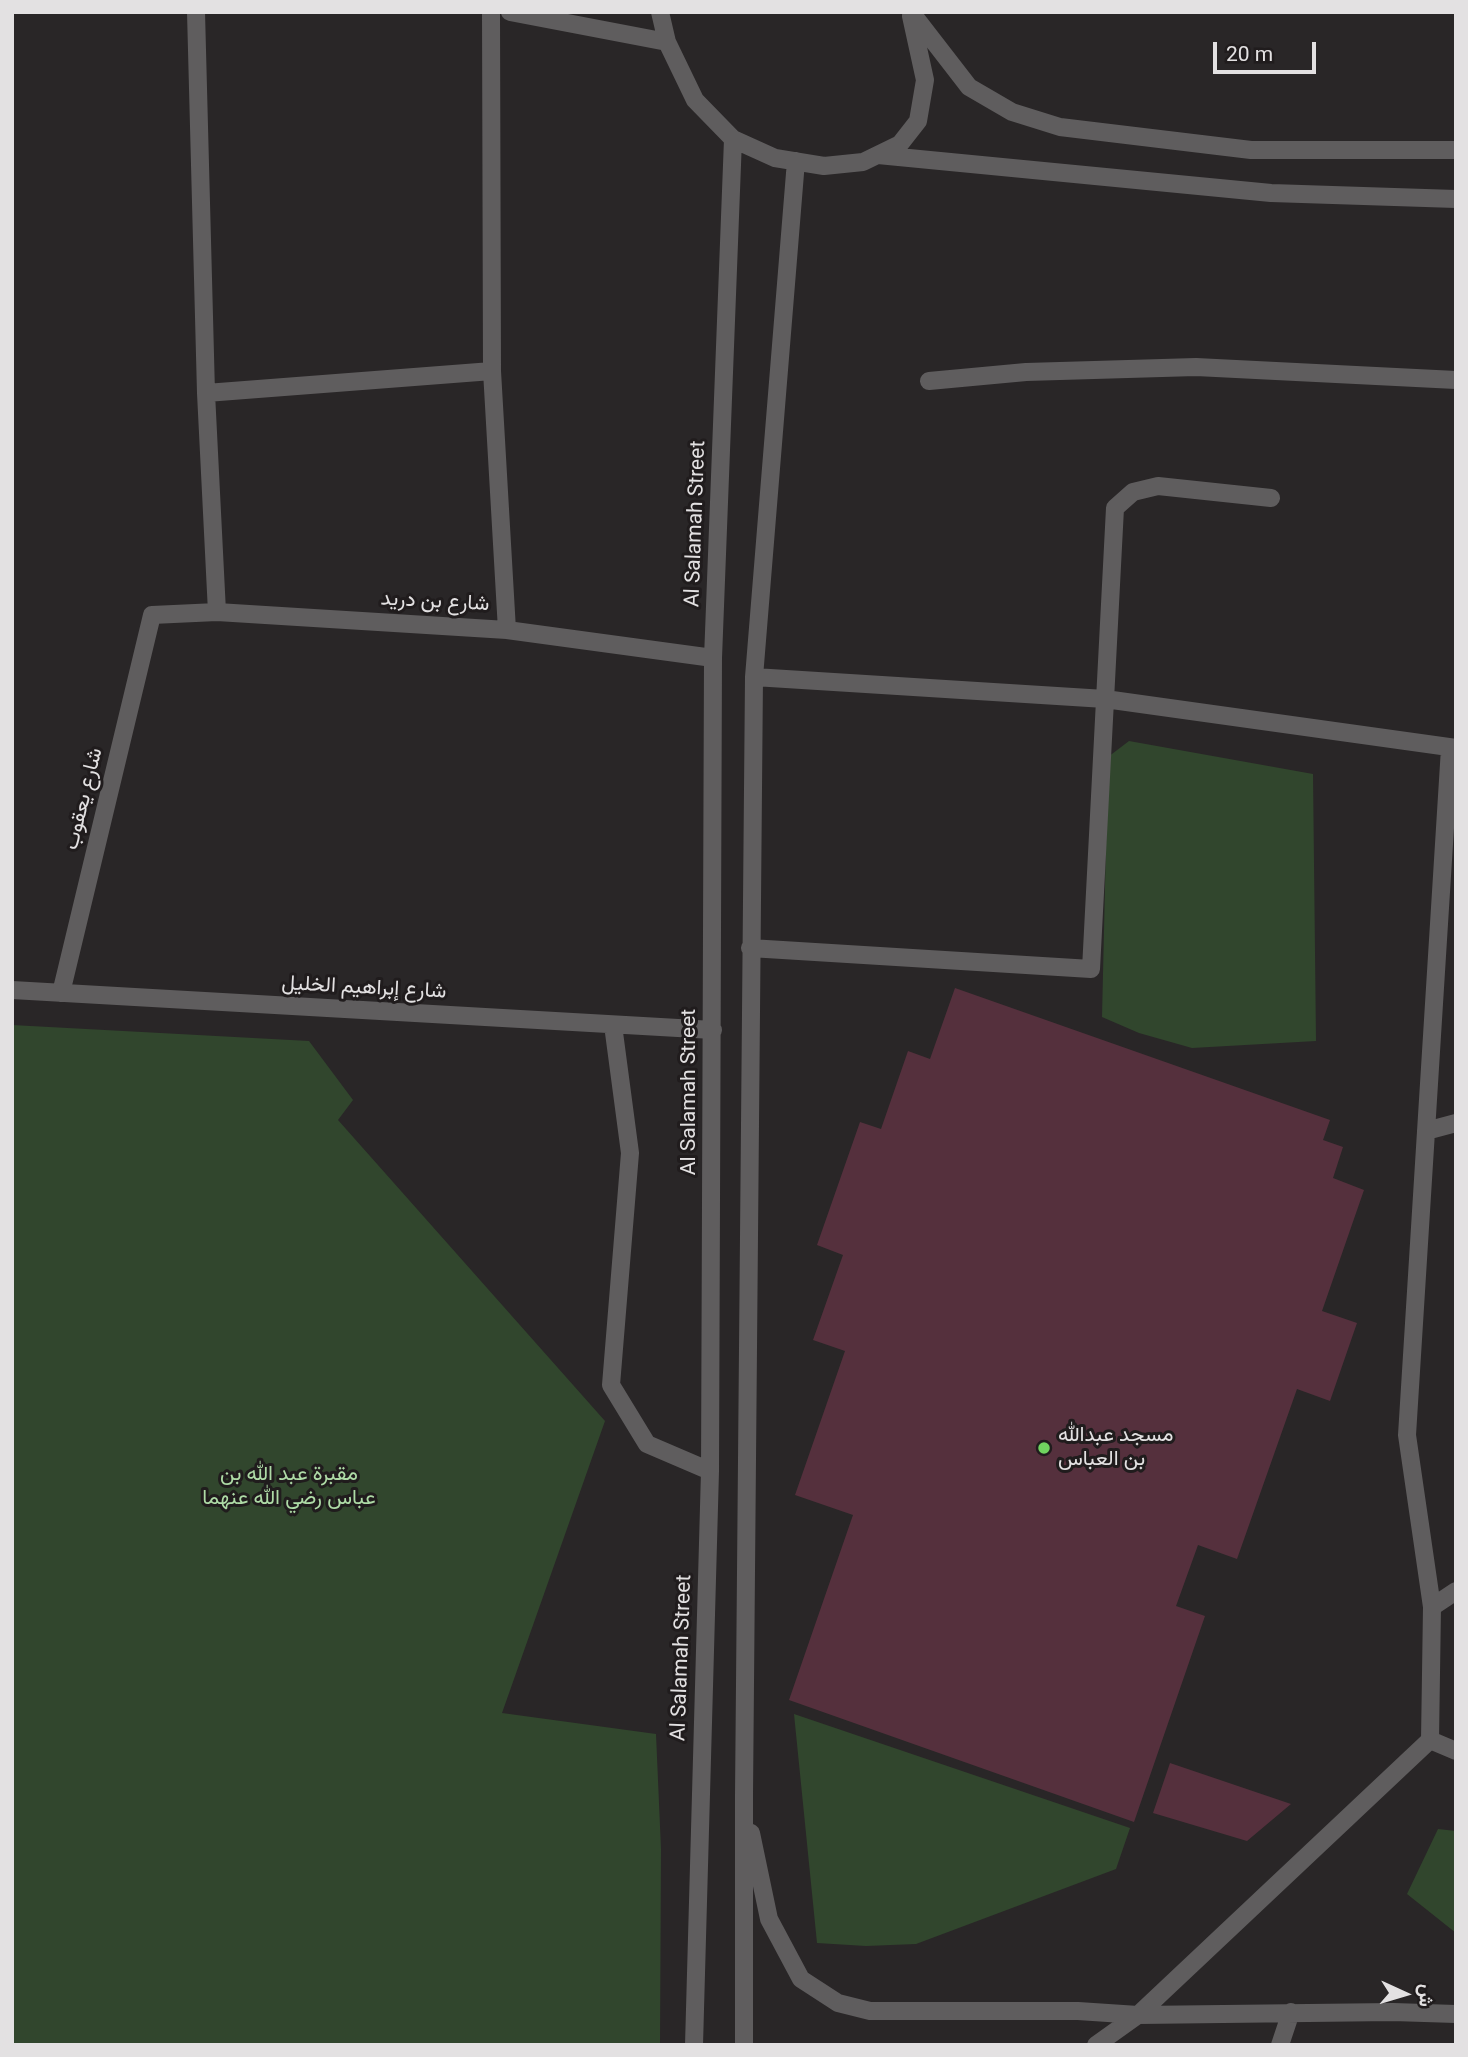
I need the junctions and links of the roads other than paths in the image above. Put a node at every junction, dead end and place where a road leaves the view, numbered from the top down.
1 (196, 12) edge
2 (491, 12) edge
3 (510, 12) edge
4 (660, 12) edge
5 (911, 12) edge
6 (667, 42) junction
7 (733, 139) junction
8 (1456, 150) edge
9 (878, 155) junction
10 (796, 162) junction
11 (1456, 199) edge
12 (492, 372) junction
13 (1456, 380) edge
14 (929, 381) dead end
15 (205, 393) junction
16 (1271, 498) dead end
17 (217, 612) junction
18 (152, 615) joint
19 (507, 629) junction
20 (713, 658) junction
21 (754, 677) junction
22 (1105, 699) junction
23 (1453, 748) edge
24 (750, 948) junction
25 (12, 990) edge
26 (61, 993) junction
27 (613, 1025) junction
28 (713, 1030) junction
29 (1456, 1123) edge
30 (1426, 1131) junction
31 (710, 1471) junction
32 (1456, 1591) edge
33 (1432, 1607) junction
34 (1430, 1740) junction
35 (1456, 1751) edge
36 (744, 1794) junction
37 (1291, 2012) junction
38 (1456, 2014) edge
39 (1138, 2015) junction
40 (694, 2045) edge
41 (744, 2045) edge
42 (1096, 2045) edge
43 (1280, 2045) edge

1 - 15 street
2 - 12 street
3 - 6 street
4 - 6 street
5 - 8 street
5 - 9 street
6 - 7 street
7 - 10 street
7 - 20 street, Al Salamah Street
9 - 10 street
9 - 11 street
10 - 21 street
12 - 15 street
12 - 19 street
13 - 14 street
15 - 17 street
16 - 22 street
17 - 18 street, شارع بن دريد
17 - 19 street, شارع بن دريد
18 - 26 street, شارع يعقوب
19 - 20 street, شارع بن دريد
20 - 28 street, Al Salamah Street
21 - 22 street
21 - 24 street
22 - 23 street
22 - 24 street
23 - 30 street
24 - 36 street
25 - 26 street, شارع إبراهيم الخليل
26 - 27 street, شارع إبراهيم الخليل
27 - 28 street, شارع إبراهيم الخليل
27 - 31 street
28 - 31 street, Al Salamah Street
29 - 30 street
30 - 33 street
31 - 40 street, Al Salamah Street
32 - 33 street
33 - 34 street
34 - 35 street
34 - 39 street
36 - 39 street
36 - 41 street
37 - 38 street
37 - 39 street
37 - 43 street
39 - 42 street

